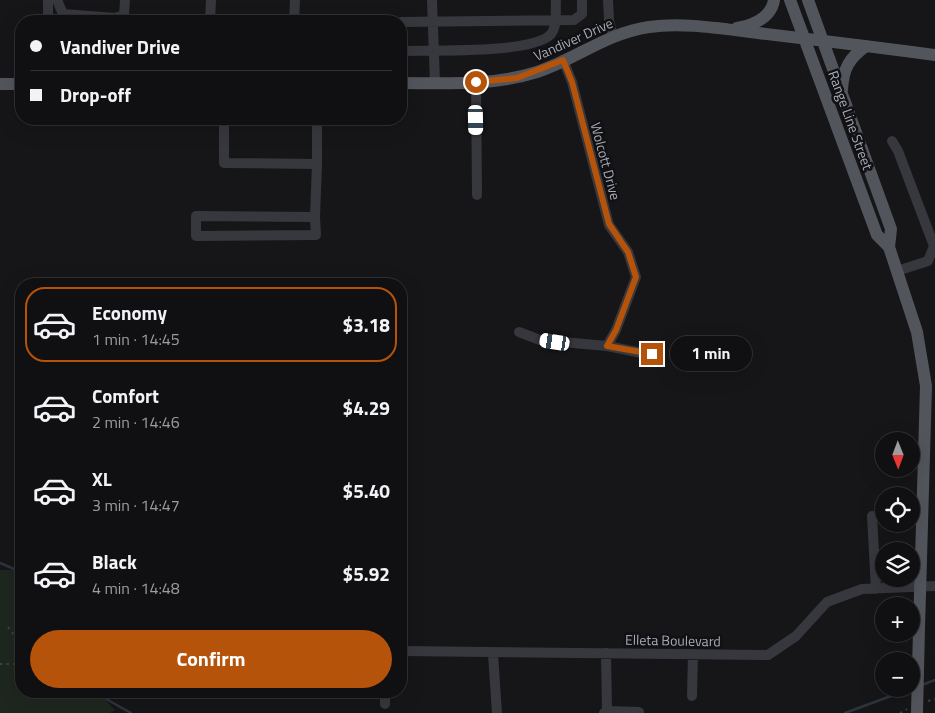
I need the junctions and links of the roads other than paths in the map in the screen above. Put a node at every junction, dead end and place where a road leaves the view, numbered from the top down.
1 (48, 0) edge
2 (57, 0) edge
3 (63, 0) edge
4 (125, 0) edge
5 (211, 0) edge
6 (295, 0) edge
7 (432, 0) edge
8 (556, 0) edge
9 (582, 0) edge
10 (608, 0) edge
11 (774, 0) edge
12 (790, 0) edge
13 (808, 0) edge
14 (48, 15) edge
15 (62, 15) edge
16 (63, 15) edge
17 (124, 15) edge
18 (210, 15) edge
19 (294, 15) edge
20 (407, 22) edge
21 (433, 22) junction
22 (555, 22) junction
23 (730, 30) junction
24 (613, 36) junction
25 (804, 39) junction
26 (822, 41) junction
27 (866, 46) junction
28 (434, 50) junction
29 (407, 51) edge
30 (935, 55) edge
31 (563, 60) junction
32 (476, 82) junction
33 (435, 83) junction
34 (0, 84) edge
35 (15, 84) edge
36 (407, 84) edge
37 (842, 95) junction
38 (224, 125) edge
39 (317, 125) edge
40 (892, 141) dead end
41 (317, 164) junction
42 (477, 195) dead end
43 (315, 217) junction
44 (932, 230) edge
45 (889, 247) junction
46 (897, 271) junction
47 (518, 332) dead end
48 (607, 346) junction
49 (652, 354) dead end
50 (872, 516) dead end
51 (922, 586) junction
52 (935, 586) edge
53 (876, 589) junction
54 (407, 651) edge
55 (606, 653) junction
56 (493, 654) junction
57 (692, 654) junction
58 (692, 696) dead end
59 (385, 698) edge
60 (385, 704) dead end
61 (606, 712) edge
62 (639, 712) dead end
63 (497, 713) edge
64 (917, 713) edge

1 - 14 street
2 - 15 street
3 - 16 street
4 - 17 street
5 - 18 street
6 - 19 street
7 - 21 street
8 - 22 street
9 - 22 street
10 - 24 street
11 - 23 main road
12 - 25 main road, Range Line Street
13 - 26 main road, Range Line Street
20 - 21 street
21 - 22 street
21 - 28 street
22 - 28 street
23 - 24 main road, Vandiver Drive
23 - 25 main road, Vandiver Drive
24 - 31 main road, Vandiver Drive
25 - 26 main road, Vandiver Drive
25 - 45 main road, Range Line Street
26 - 27 main road, Vandiver Drive
26 - 37 main road, Range Line Street
27 - 30 main road, Vandiver Drive
27 - 37 main road
28 - 29 street
28 - 33 street
31 - 32 main road, Vandiver Drive
31 - 48 street, Wolcott Drive
32 - 33 main road, Vandiver Drive
32 - 42 street
33 - 36 main road, Vandiver Drive
34 - 35 main road
37 - 45 main road, Range Line Street
38 - 41 street
39 - 41 street
40 - 44 street
41 - 43 street
43 - 43 street
44 - 46 street
45 - 46 main road, Range Line Street
46 - 51 main road, Range Line Street
47 - 48 street
48 - 49 street
50 - 53 street
51 - 52 street, Elleta Boulevard
51 - 53 street, Elleta Boulevard
51 - 64 main road, Range Line Street, bridge
53 - 57 street, Elleta Boulevard
54 - 56 street, Elleta Boulevard
55 - 56 street, Elleta Boulevard
55 - 57 street, Elleta Boulevard
55 - 61 street
56 - 63 street
57 - 58 street
59 - 60 street
61 - 62 street

